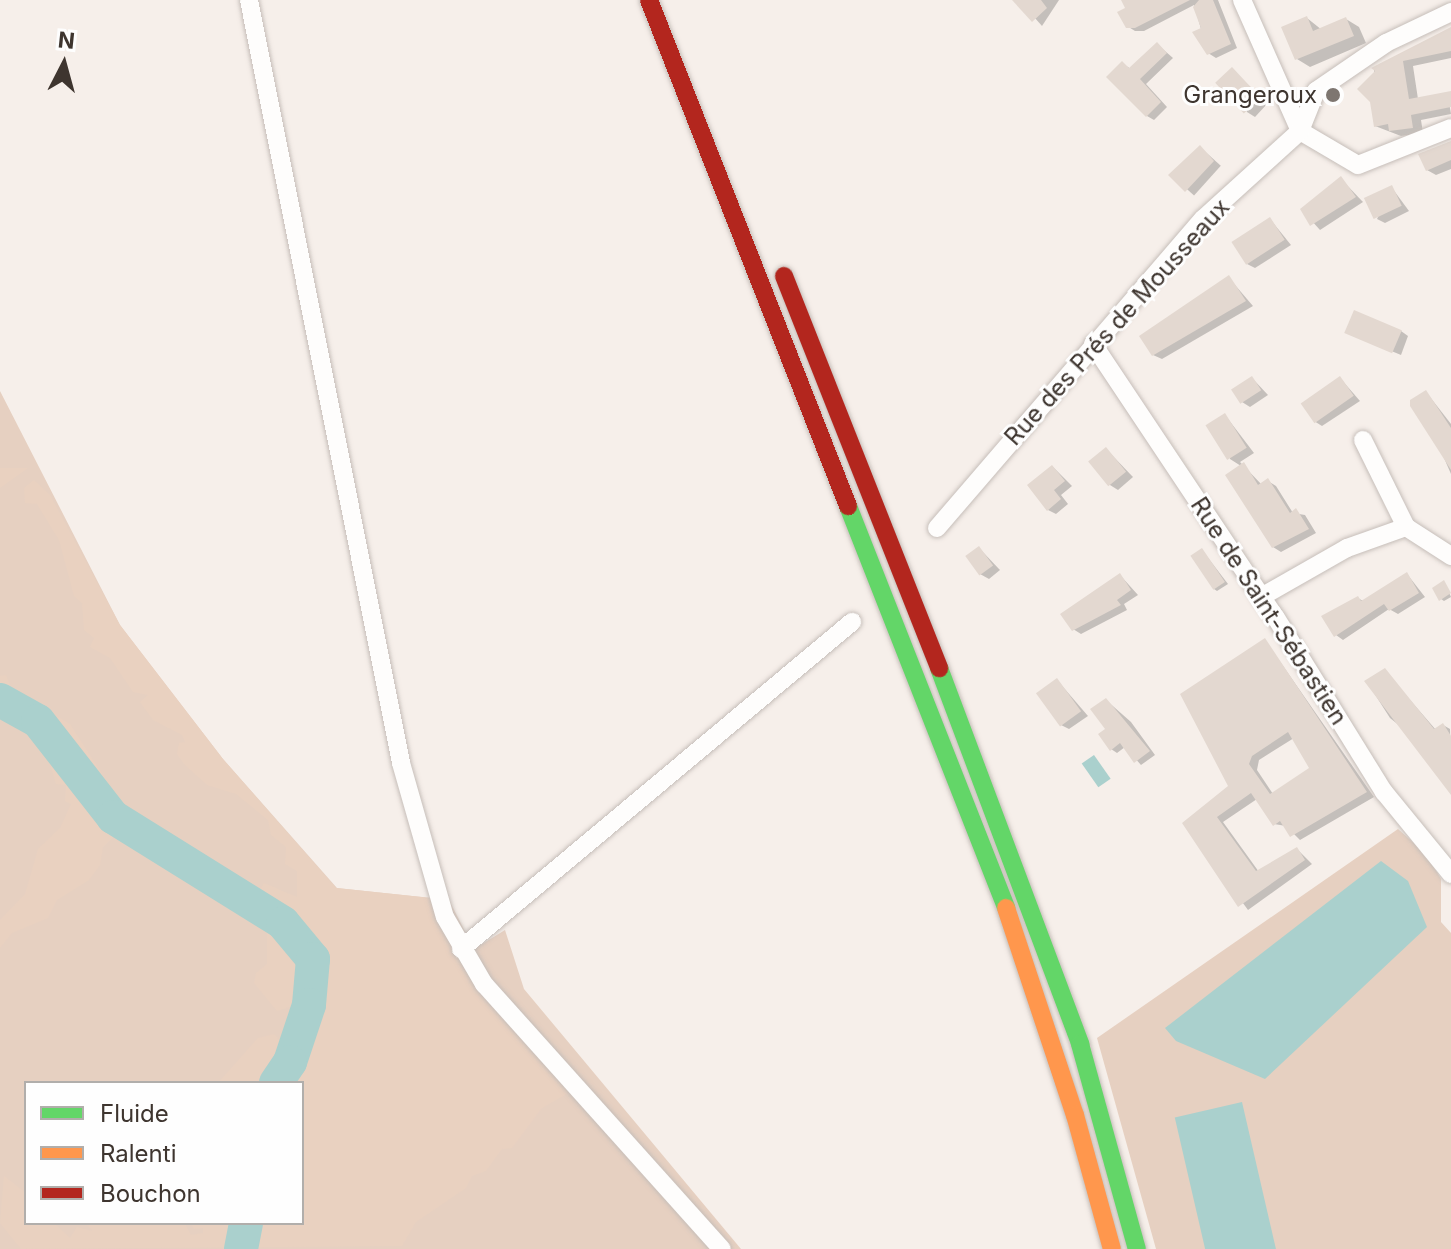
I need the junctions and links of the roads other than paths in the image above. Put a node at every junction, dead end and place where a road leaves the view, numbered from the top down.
1 (249, 0) edge
2 (649, 0) edge
3 (1242, 0) edge
4 (1451, 12) edge
5 (1451, 128) edge
6 (1300, 131) junction
7 (774, 250) dead end
8 (1093, 344) junction
9 (1363, 440) dead end
10 (1406, 527) junction
11 (937, 528) dead end
12 (1451, 556) edge
13 (1261, 597) junction
14 (852, 622) dead end
15 (1451, 874) edge
16 (461, 949) junction
17 (722, 1249) edge
18 (1112, 1249) edge
19 (1137, 1249) edge

1 - 16 street
2 - 18 highway
3 - 6 street
4 - 6 street, Rue des Prés de Mousseaux
5 - 6 street
6 - 8 street, Rue des Prés de Mousseaux
7 - 19 highway
8 - 11 street, Rue des Prés de Mousseaux
8 - 13 street, Rue de Saint-Sébastien
9 - 10 street
10 - 12 street
10 - 13 street
13 - 15 street, Rue de Saint-Sébastien
14 - 16 street
16 - 17 street

